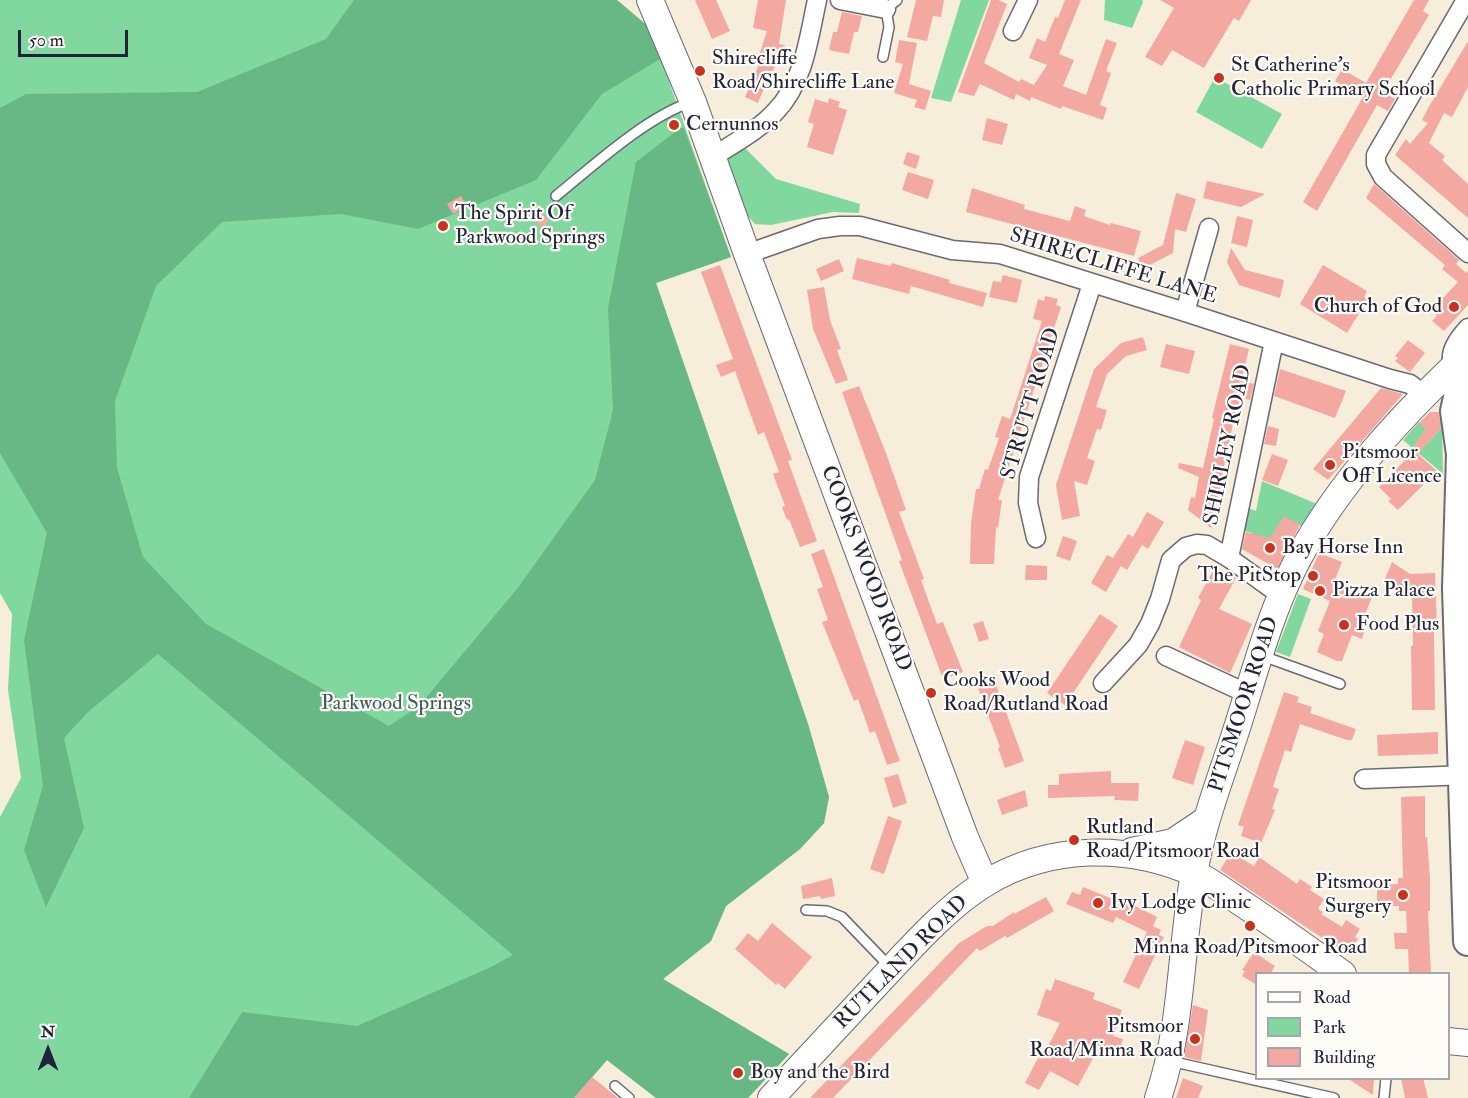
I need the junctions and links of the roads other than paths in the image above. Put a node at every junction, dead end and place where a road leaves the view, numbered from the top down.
1 (650, 0) edge
2 (817, 0) edge
3 (840, 0) edge
4 (1028, 0) edge
5 (1466, 0) edge
6 (892, 4) edge
7 (1013, 31) dead end
8 (883, 57) dead end
9 (693, 102) junction
10 (713, 157) junction
11 (556, 196) dead end
12 (1209, 228) dead end
13 (1468, 253) edge
14 (747, 254) junction
15 (1092, 284) junction
16 (1185, 312) junction
17 (1468, 328) edge
18 (1274, 341) junction
19 (1463, 357) edge
20 (1424, 395) junction
21 (1466, 440) edge
22 (1036, 538) dead end
23 (1229, 558) junction
24 (1282, 596) junction
25 (1260, 655) junction
26 (1166, 656) dead end
27 (1102, 683) dead end
28 (1340, 684) dead end
29 (1248, 694) junction
30 (1465, 775) edge
31 (1364, 779) dead end
32 (1206, 820) junction
33 (1120, 853) junction
34 (1194, 873) junction
35 (985, 883) junction
36 (806, 910) dead end
37 (1468, 941) edge
38 (892, 969) junction
39 (1340, 972) edge
40 (1450, 1041) edge
41 (1468, 1043) edge
42 (1168, 1061) junction
43 (1386, 1080) edge
44 (615, 1086) dead end
45 (629, 1098) edge
46 (771, 1098) edge
47 (1158, 1098) edge
48 (1334, 1098) edge
49 (1384, 1098) edge

1 - 9 main road, COOKS WOOD ROAD
2 - 10 street
3 - 6 street
4 - 7 street
5 - 13 street
6 - 8 lane
9 - 10 main road, COOKS WOOD ROAD
9 - 11 lane
10 - 14 main road, COOKS WOOD ROAD
12 - 16 street
14 - 15 street, SHIRECLIFFE LANE
14 - 35 main road, COOKS WOOD ROAD
15 - 16 street, SHIRECLIFFE LANE
15 - 22 street, STRUTT ROAD
16 - 18 street, SHIRECLIFFE LANE
17 - 19 street
18 - 20 street, SHIRECLIFFE LANE
18 - 23 street, SHIRLEY ROAD
19 - 20 main road, PITSMOOR ROAD
19 - 21 main road
20 - 24 main road, PITSMOOR ROAD
21 - 30 main road
23 - 24 street
23 - 27 street
24 - 25 main road, PITSMOOR ROAD
25 - 28 lane
25 - 29 main road, PITSMOOR ROAD
26 - 29 street
29 - 32 main road, PITSMOOR ROAD
30 - 31 street
30 - 37 main road
32 - 33 main road
32 - 34 main road, PITSMOOR ROAD
33 - 34 main road, RUTLAND ROAD
33 - 35 main road, RUTLAND ROAD
34 - 39 main road, RUTLAND ROAD
34 - 42 main road, PITSMOOR ROAD
35 - 38 main road, RUTLAND ROAD
36 - 38 lane
38 - 46 main road, RUTLAND ROAD
40 - 41 main road
42 - 47 main road, PITSMOOR ROAD
42 - 48 lane
43 - 49 lane
44 - 45 lane

